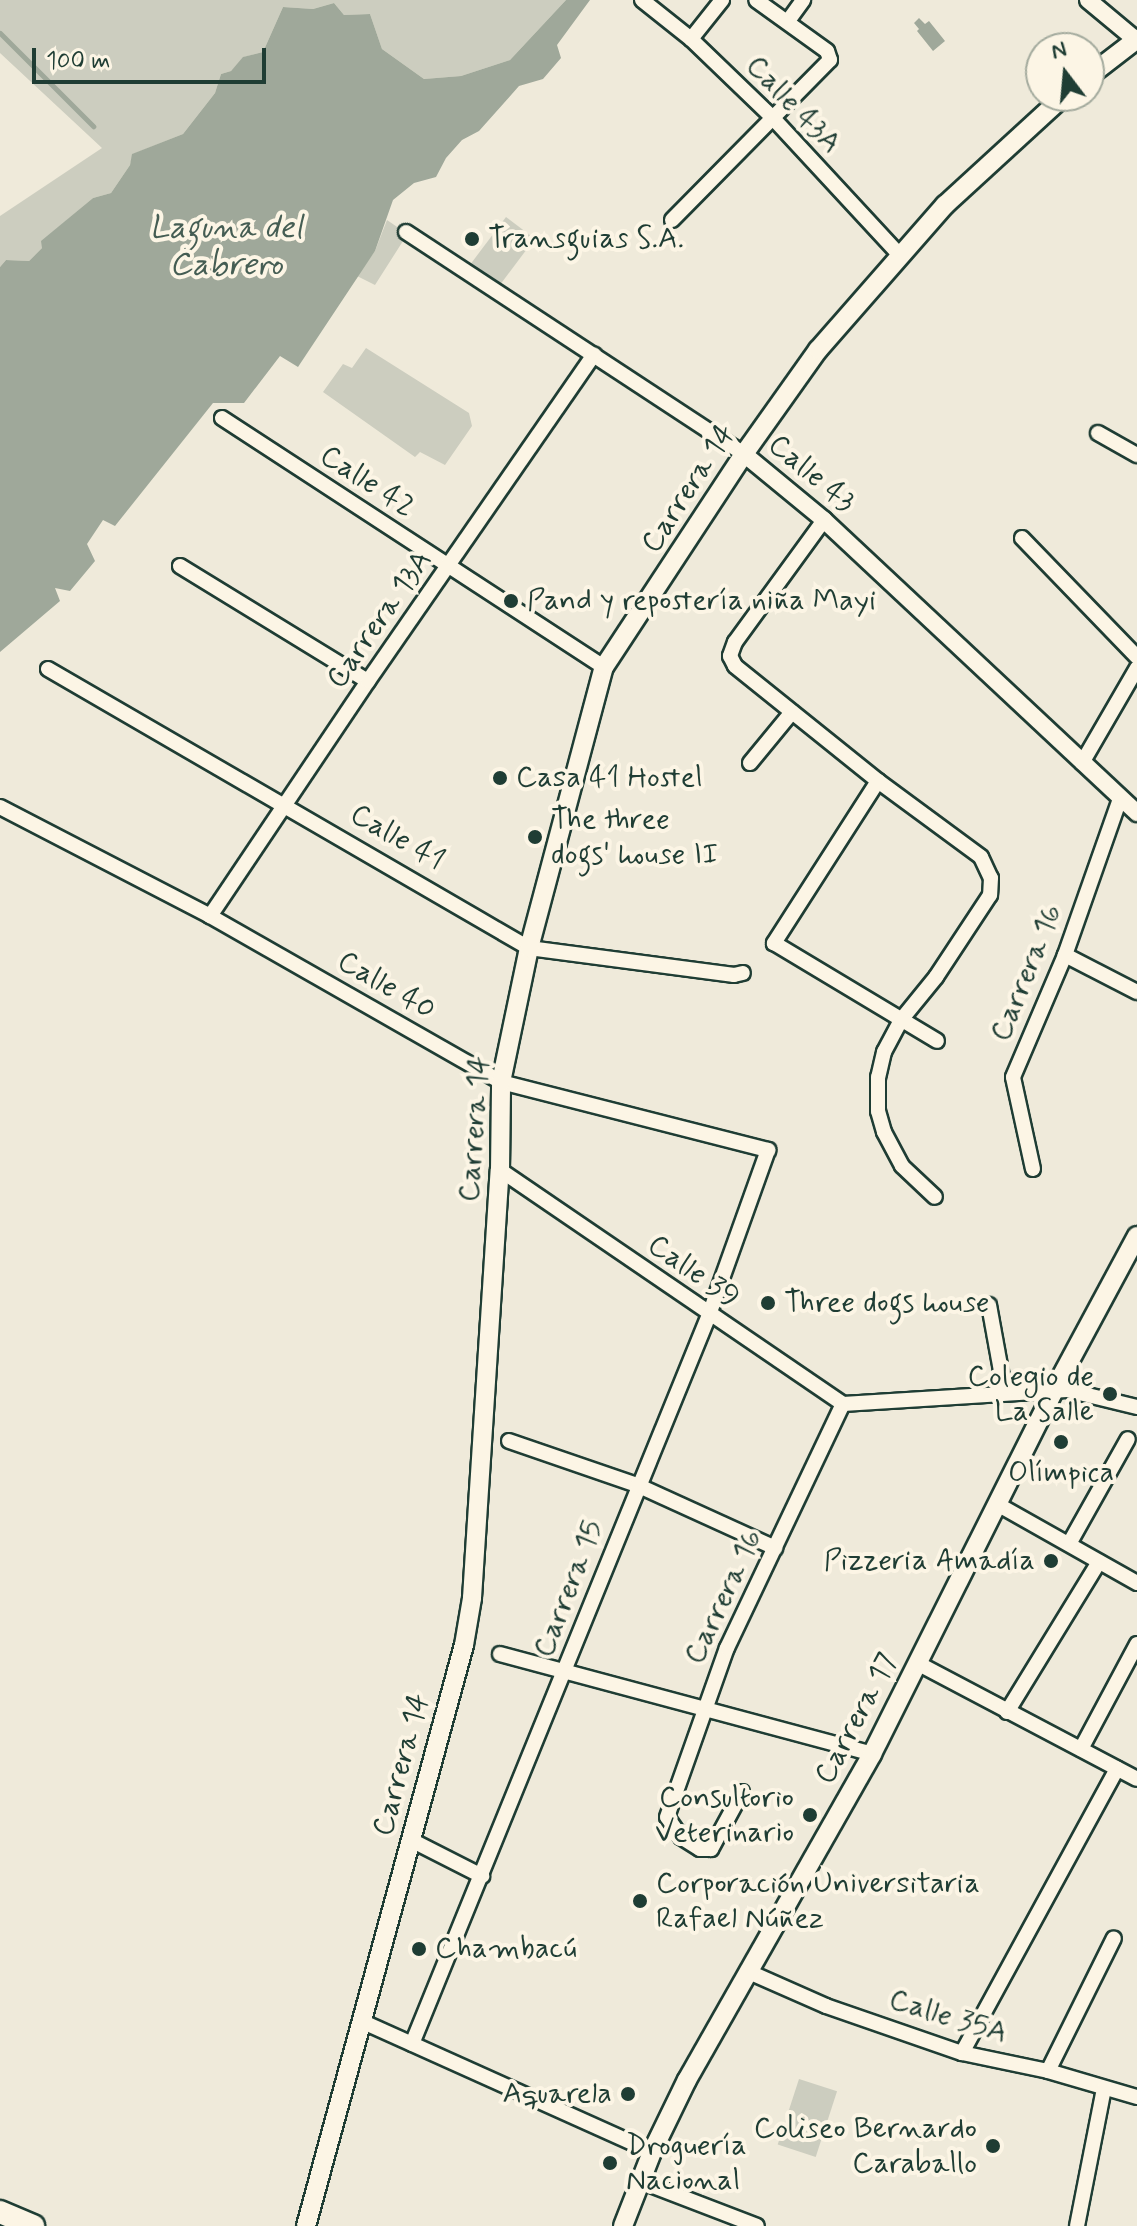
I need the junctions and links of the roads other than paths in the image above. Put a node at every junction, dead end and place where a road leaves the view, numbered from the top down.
1 (642, 0) edge
2 (722, 0) edge
3 (756, 0) edge
4 (803, 0) edge
5 (1088, 0) edge
6 (788, 21) junction
7 (691, 39) junction
8 (1137, 40) edge
9 (1105, 64) edge
10 (1046, 112) edge
11 (771, 116) junction
12 (672, 220) dead end
13 (406, 232) dead end
14 (899, 254) junction
15 (594, 355) junction
16 (222, 418) dead end
17 (1098, 433) dead end
18 (744, 454) junction
19 (1137, 455) edge
20 (824, 520) junction
21 (1022, 538) dead end
22 (180, 566) dead end
23 (448, 567) junction
24 (1137, 657) edge
25 (604, 667) junction
26 (1137, 668) edge
27 (48, 669) dead end
28 (368, 681) junction
29 (792, 712) junction
30 (750, 763) dead end
31 (1082, 763) junction
32 (878, 781) junction
33 (1120, 799) junction
34 (286, 804) junction
35 (0, 807) edge
36 (1137, 813) edge
37 (210, 916) junction
38 (529, 948) junction
39 (1065, 955) junction
40 (743, 973) dead end
41 (1137, 992) edge
42 (901, 1020) junction
43 (937, 1041) dead end
44 (501, 1082) junction
45 (768, 1150) joint
46 (1033, 1169) dead end
47 (500, 1170) junction
48 (935, 1197) dead end
49 (1137, 1236) edge
50 (989, 1305) dead end
51 (709, 1315) junction
52 (1054, 1390) junction
53 (1005, 1393) junction
54 (843, 1404) junction
55 (1137, 1407) edge
56 (1128, 1439) dead end
57 (509, 1441) dead end
58 (637, 1485) junction
59 (997, 1504) junction
60 (1069, 1544) junction
61 (775, 1548) junction
62 (1099, 1562) junction
63 (1137, 1582) edge
64 (1137, 1644) edge
65 (500, 1654) dead end
66 (919, 1664) junction
67 (565, 1672) junction
68 (1122, 1673) junction
69 (1137, 1681) edge
70 (703, 1709) junction
71 (1007, 1712) junction
72 (1081, 1749) junction
73 (872, 1754) junction
74 (1117, 1769) junction
75 (1137, 1779) edge
76 (742, 1792) dead end
77 (411, 1840) junction
78 (482, 1876) junction
79 (1114, 1938) dead end
80 (749, 1972) junction
81 (361, 2021) junction
82 (412, 2044) junction
83 (962, 2053) junction
84 (1048, 2071) junction
85 (1104, 2089) junction
86 (1137, 2097) edge
87 (652, 2152) junction
88 (640, 2181) junction
89 (0, 2212) edge
90 (33, 2226) edge
91 (306, 2226) edge
92 (623, 2226) edge
93 (757, 2226) edge
94 (1077, 2226) edge

1 - 7 street, Calle 43A
2 - 7 street
3 - 6 street
4 - 6 street
5 - 8 street
6 - 11 street
7 - 11 street, Calle 43A
8 - 9 main road
10 - 14 main road, Carrera 14
11 - 12 street
11 - 14 street, Calle 43A
13 - 15 street, Calle 43
14 - 18 main road, Carrera 14
15 - 18 street, Calle 43
15 - 23 street, Carrera 13A
16 - 23 street, Calle 42
17 - 19 street
18 - 20 street, Calle 43
18 - 25 main road, Carrera 14
20 - 29 street
20 - 31 street, Calle 43
21 - 24 street
22 - 28 street
23 - 25 street, Calle 42
23 - 28 street, Carrera 13A
25 - 38 main road, Carrera 14
26 - 31 street
27 - 34 street, Calle 41
28 - 34 street, Carrera 13A
29 - 30 street
29 - 32 street
31 - 33 street, Calle 43
32 - 42 street
32 - 42 street
33 - 36 street, Calle 43
33 - 39 street, Carrera 16
34 - 37 street, Carrera 13A
34 - 38 street, Calle 41
35 - 37 street, Calle 40
37 - 44 street, Calle 40
38 - 40 street, Calle 41
38 - 44 main road, Carrera 14
39 - 41 street
39 - 46 street, Carrera 16
42 - 43 street
42 - 48 street
44 - 45 street, Calle 40
44 - 47 main road, Carrera 14
45 - 51 street, Carrera 15
47 - 51 street, Calle 39
47 - 77 main road, Carrera 14
49 - 52 main road, Carrera 17
50 - 53 street
51 - 54 street, Calle 39
51 - 58 street, Carrera 15
52 - 53 street
52 - 55 street
52 - 59 main road, Carrera 17
53 - 54 street
54 - 61 street, Carrera 16
56 - 60 street
57 - 58 street
58 - 61 street
58 - 67 street, Carrera 15
59 - 60 street
59 - 66 main road, Carrera 17
60 - 62 street
61 - 70 street, Carrera 16
62 - 63 street
62 - 71 street
64 - 68 street
65 - 67 street
66 - 71 street
66 - 73 main road, Carrera 17
67 - 70 street
67 - 78 street, Carrera 15
68 - 69 street
68 - 72 street
70 - 73 street
70 - 76 street, Carrera 16
71 - 72 street
72 - 74 street
73 - 80 main road, Carrera 17
74 - 75 street
74 - 83 street
77 - 78 street
77 - 81 main road, Carrera 14
78 - 82 street, Carrera 15
79 - 84 street
80 - 83 street, Calle 35A
80 - 87 main road, Carrera 17
81 - 82 street
81 - 91 main road, Carrera 14
82 - 87 street
83 - 84 street, Calle 35A
84 - 85 street, Calle 35A
85 - 86 street, Calle 35A
85 - 94 street
87 - 88 main road, Carrera 17
88 - 92 main road, Carrera 17
88 - 93 street
89 - 90 highway

